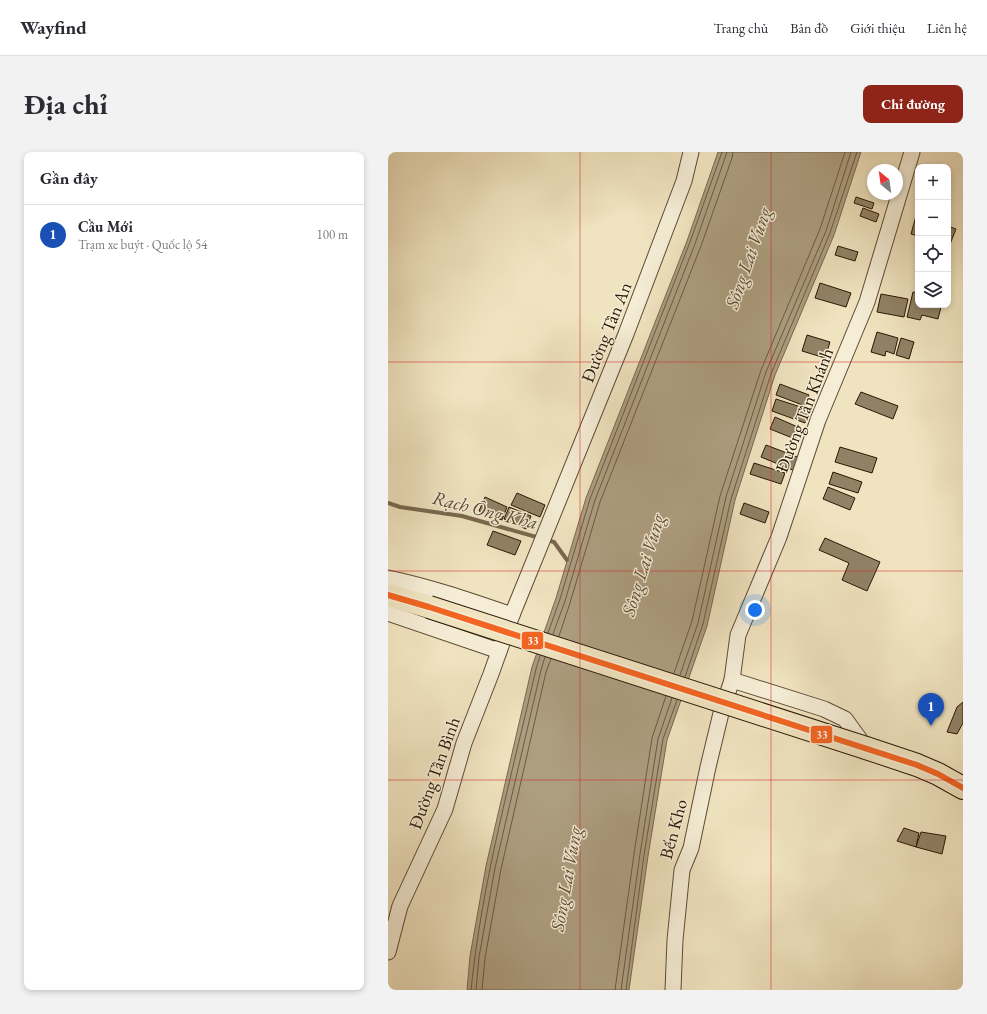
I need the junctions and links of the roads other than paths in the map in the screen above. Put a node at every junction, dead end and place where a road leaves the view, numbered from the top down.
1 (691, 152) edge
2 (912, 152) edge
3 (388, 578) edge
4 (388, 595) edge
5 (388, 613) edge
6 (512, 615) junction
7 (499, 651) junction
8 (732, 680) junction
9 (866, 748) junction
10 (963, 788) edge
11 (388, 952) edge
12 (672, 990) edge

1 - 6 street, Đường Tân An
2 - 8 street, Đường Tân Khánh
3 - 6 street
4 - 9 highway, bridge
5 - 7 street
6 - 7 street, Đường Tân Bình
7 - 11 street, Đường Tân Bình
8 - 9 street
8 - 12 street, Bến Kho
9 - 10 highway

